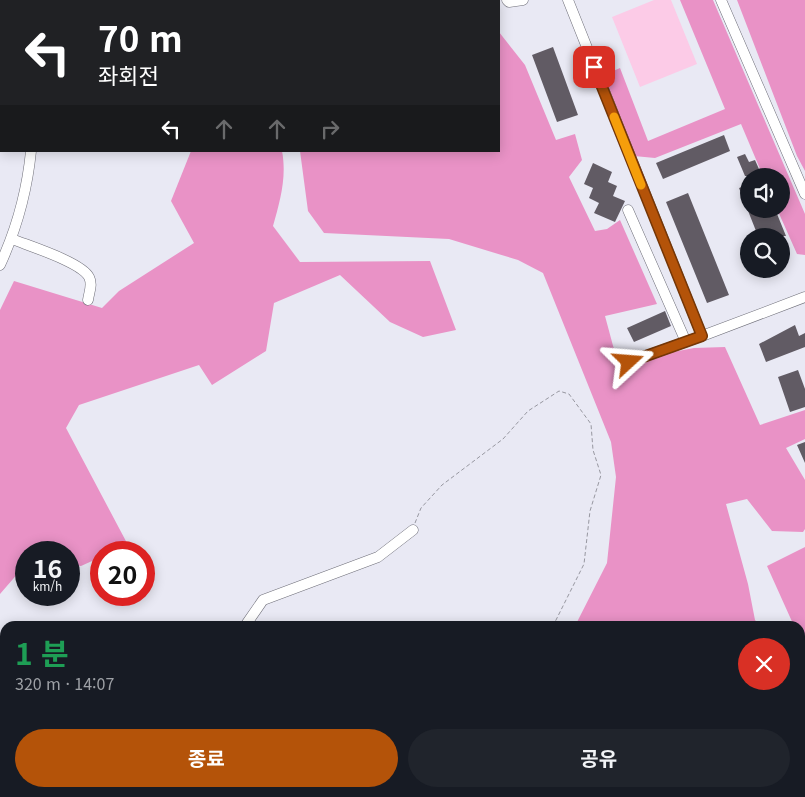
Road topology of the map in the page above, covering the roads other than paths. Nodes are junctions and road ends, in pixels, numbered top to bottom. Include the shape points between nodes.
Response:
1 (507, 0) edge
2 (523, 0) edge
3 (568, 0) edge
4 (721, 0) edge
5 (31, 152) edge
6 (805, 194) edge
7 (628, 210) dead end
8 (12, 239) junction
9 (0, 265) edge
10 (805, 297) edge
11 (88, 300) dead end
12 (702, 336) junction
13 (686, 342) junction
14 (629, 362) dead end
15 (412, 530) road end
16 (248, 621) edge

1 - 2 street
3 - 12 street
4 - 6 street
5 - 8 street via 22,208
7 - 13 street
8 - 9 street
8 - 11 street via 80,267 92,284
10 - 12 street
12 - 13 street
13 - 14 street
15 - 16 street via 378,557 263,600

